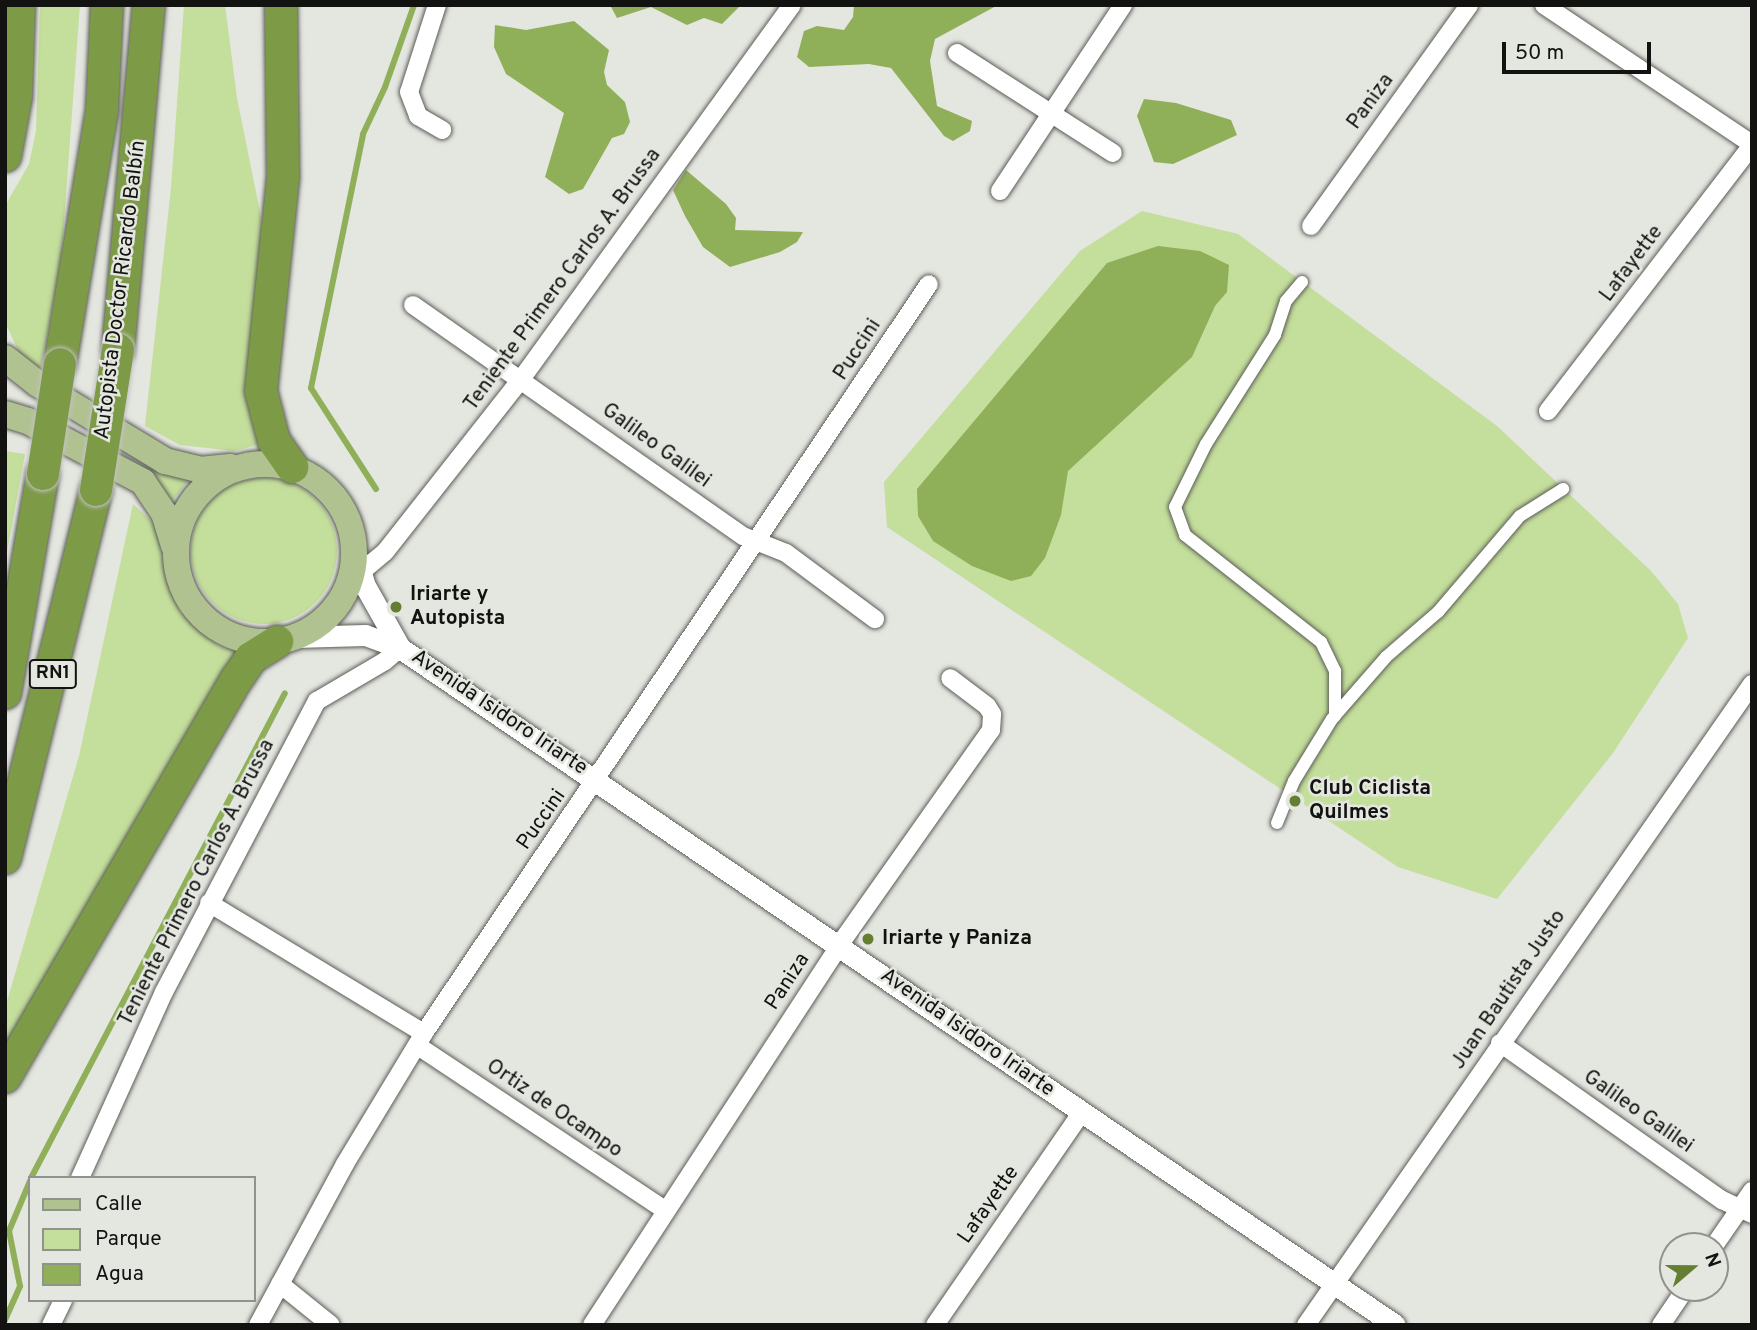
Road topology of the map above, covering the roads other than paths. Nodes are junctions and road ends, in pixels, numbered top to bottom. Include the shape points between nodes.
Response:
1 (19, 5) edge
2 (107, 5) edge
3 (149, 5) edge
4 (281, 5) edge
5 (437, 5) edge
6 (792, 5) edge
7 (1123, 5) edge
8 (1469, 5) edge
9 (1544, 5) edge
10 (957, 52) dead end
11 (1049, 115) junction
12 (442, 131) dead end
13 (1752, 144) edge
14 (1114, 153) dead end
15 (5, 156) edge
16 (1000, 191) dead end
17 (1311, 226) dead end
18 (1303, 282) dead end
19 (929, 284) dead end
20 (413, 305) dead end
21 (5, 358) edge
22 (522, 378) junction
23 (1548, 411) dead end
24 (13, 420) edge
25 (242, 466) junction
26 (292, 467) junction
27 (1563, 489) dead end
28 (760, 542) junction
29 (175, 550) junction
30 (357, 560) junction
31 (875, 619) dead end
32 (285, 640) junction
33 (400, 648) junction
34 (950, 678) dead end
35 (1752, 684) edge
36 (5, 693) edge
37 (1335, 716) junction
38 (598, 780) junction
39 (1277, 823) dead end
40 (5, 858) edge
41 (209, 902) junction
42 (840, 944) junction
43 (421, 1039) junction
44 (1500, 1043) junction
45 (5, 1077) edge
46 (1082, 1112) junction
47 (81, 1176) edge
48 (1748, 1204) edge
49 (665, 1210) junction
50 (1725, 1232) edge
51 (280, 1284) junction
52 (1334, 1284) junction
53 (62, 1302) edge
54 (1677, 1302) edge
55 (51, 1325) edge
56 (257, 1325) edge
57 (331, 1325) edge
58 (592, 1325) edge
59 (935, 1325) edge
60 (1306, 1325) edge
61 (1395, 1325) edge
62 (1661, 1325) edge

1 - 15 highway via 16,96
2 - 36 highway, Autopista Doctor Ricardo Balbín / RN1, bridge via 102,110
3 - 40 highway, Autopista Doctor Ricardo Balbín / RN1, bridge via 118,349 96,489
4 - 26 highway via 283,178 261,391 274,441
5 - 12 street via 409,92 418,116
6 - 22 street, Teniente Primero Carlos A. Brussa
7 - 11 street
8 - 17 street, Paniza
9 - 13 street
10 - 11 street
11 - 14 street
11 - 16 street
13 - 23 street, Lafayette
18 - 37 street via 1286,301 1275,335 1206,444 1175,507 1185,535 1321,642 1335,671
19 - 28 street, Puccini
20 - 22 street, Galileo Galilei
21 - 25 main road via 38,384 166,461 201,470
22 - 28 street, Galileo Galilei via 743,536
22 - 30 street, Teniente Primero Carlos A. Brussa via 385,552
24 - 29 main road via 143,482 164,513
25 - 26 main road
25 - 29 main road via 216,477 194,497 180,522
26 - 30 main road via 317,480 336,498 348,522
27 - 37 street via 1520,516 1438,612 1386,657
28 - 31 street, Galileo Galilei via 786,553
28 - 38 street, Puccini
29 - 32 main road via 178,576 188,600 205,619 226,634 251,641
30 - 32 main road via 332,612
30 - 33 street, Avenida Isidoro Iriarte
32 - 33 street, Avenida Isidoro Iriarte via 365,635
32 - 45 highway via 251,658 237,679
33 - 38 street, Avenida Isidoro Iriarte
33 - 41 street, Teniente Primero Carlos A. Brussa via 385,662 317,701
34 - 42 street, Paniza via 987,706 994,723
35 - 44 street, Juan Bautista Justo
37 - 39 street via 1294,780
38 - 42 street, Avenida Isidoro Iriarte
38 - 43 street, Puccini
41 - 43 street, Ortiz de Ocampo
41 - 47 street, Teniente Primero Carlos A. Brussa
42 - 46 street, Avenida Isidoro Iriarte
42 - 49 street, Paniza
43 - 49 street, Ortiz de Ocampo
43 - 51 street, Puccini via 345,1164
44 - 48 street, Galileo Galilei via 1722,1200
44 - 52 street, Juan Bautista Justo
46 - 52 street, Avenida Isidoro Iriarte
46 - 59 street, Lafayette
48 - 50 street
49 - 58 street, Paniza
51 - 56 street, Puccini
51 - 57 street
52 - 60 street, Juan Bautista Justo
52 - 61 street, Avenida Isidoro Iriarte
53 - 55 street
54 - 62 street

